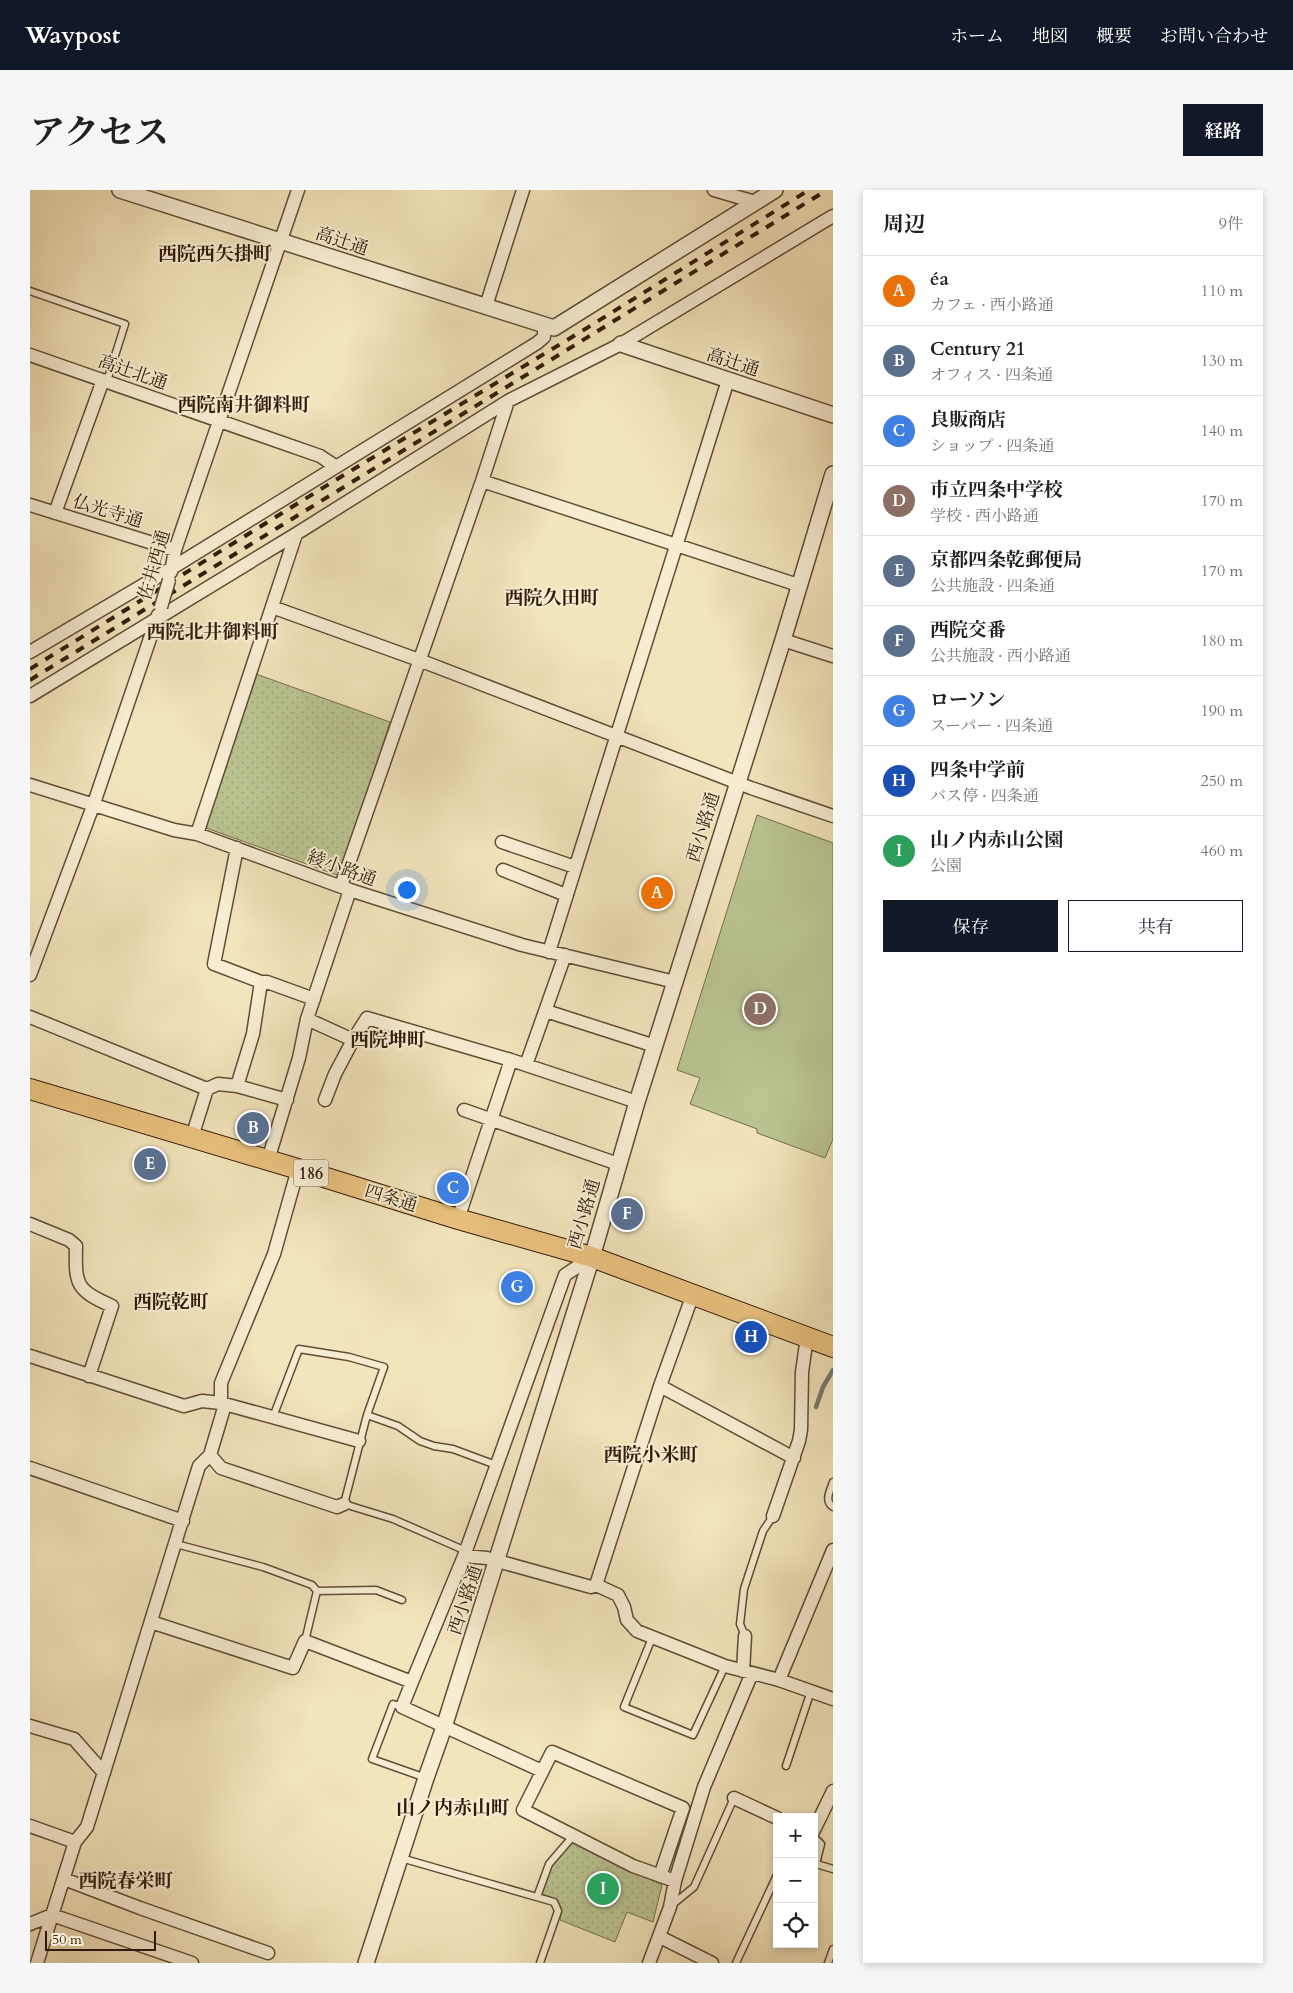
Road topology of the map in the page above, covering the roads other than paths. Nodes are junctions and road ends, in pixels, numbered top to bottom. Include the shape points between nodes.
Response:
1 (120, 190) edge
2 (298, 190) edge
3 (523, 190) edge
4 (714, 190) edge
5 (775, 190) edge
6 (756, 202) junction
7 (833, 216) edge
8 (281, 241) junction
9 (30, 291) edge
10 (486, 306) junction
11 (548, 326) junction
12 (622, 344) junction
13 (30, 354) edge
14 (105, 380) junction
15 (728, 380) junction
16 (508, 401) junction
17 (833, 415) edge
18 (220, 420) junction
19 (335, 466) junction
20 (833, 474) edge
21 (482, 481) junction
22 (30, 505) edge
23 (55, 513) junction
24 (296, 534) junction
25 (676, 544) junction
26 (176, 550) junction
27 (171, 574) junction
28 (798, 585) junction
29 (272, 607) junction
30 (159, 612) junction
31 (783, 640) junction
32 (31, 650) edge
33 (833, 656) edge
34 (419, 660) junction
35 (30, 696) edge
36 (616, 735) junction
37 (737, 782) junction
38 (30, 785) edge
39 (93, 806) junction
40 (833, 816) edge
41 (196, 834) junction
42 (502, 842) dead end
43 (237, 848) junction
44 (575, 867) junction
45 (503, 870) dead end
46 (346, 888) junction
47 (566, 895) junction
48 (30, 938) edge
49 (43, 943) junction
50 (549, 952) junction
51 (565, 955) junction
52 (30, 976) edge
53 (261, 982) junction
54 (675, 982) junction
55 (314, 999) junction
56 (546, 1011) junction
57 (30, 1017) edge
58 (307, 1019) junction
59 (354, 1040) junction
60 (655, 1046) junction
61 (511, 1060) junction
62 (526, 1065) junction
63 (237, 1086) junction
64 (30, 1089) edge
65 (207, 1089) junction
66 (286, 1100) junction
67 (325, 1100) dead end
68 (637, 1102) junction
69 (464, 1110) dead end
70 (492, 1120) junction
71 (192, 1137) junction
72 (268, 1160) junction
73 (618, 1164) junction
74 (298, 1169) junction
75 (458, 1219) junction
76 (30, 1224) edge
77 (592, 1257) junction
78 (692, 1294) junction
79 (807, 1337) junction
80 (833, 1347) edge
81 (30, 1356) edge
82 (89, 1376) junction
83 (660, 1386) junction
84 (221, 1403) junction
85 (366, 1415) junction
86 (273, 1418) junction
87 (359, 1441) junction
88 (210, 1455) junction
89 (794, 1458) junction
90 (496, 1464) junction
91 (30, 1468) edge
92 (833, 1482) edge
93 (344, 1504) junction
94 (833, 1507) edge
95 (773, 1516) joint
96 (183, 1521) junction
97 (176, 1544) junction
98 (833, 1550) edge
99 (465, 1554) junction
100 (497, 1560) junction
101 (596, 1585) junction
102 (318, 1591) junction
103 (402, 1600) dead end
104 (151, 1622) junction
105 (745, 1636) joint
106 (652, 1638) junction
107 (305, 1641) junction
108 (724, 1666) junction
109 (748, 1672) junction
110 (780, 1680) junction
111 (412, 1682) junction
112 (812, 1691) junction
113 (833, 1699) edge
114 (402, 1707) junction
115 (30, 1726) edge
116 (444, 1727) junction
117 (786, 1766) dead end
118 (542, 1771) junction
119 (104, 1773) junction
120 (426, 1778) junction
121 (833, 1791) edge
122 (734, 1798) joint
123 (773, 1816) edge
124 (818, 1822) edge
125 (30, 1826) edge
126 (574, 1835) junction
127 (75, 1842) junction
128 (818, 1842) edge
129 (818, 1854) edge
130 (400, 1858) junction
131 (817, 1858) edge
132 (833, 1870) edge
133 (64, 1878) junction
134 (666, 1878) junction
135 (773, 1883) edge
136 (537, 1897) junction
137 (670, 1907) junction
138 (52, 1915) junction
139 (30, 1924) edge
140 (660, 1937) junction
141 (833, 1948) edge
142 (268, 1953) dead end
143 (37, 1963) edge
144 (192, 1963) edge
145 (366, 1963) edge
146 (540, 1963) edge
147 (649, 1963) edge
148 (712, 1963) edge
149 (736, 1963) edge
150 (828, 1963) edge

1 - 8 street, 高辻通
2 - 8 street, 佐井西通
3 - 10 street
4 - 6 street
5 - 6 street
6 - 11 street
7 - 12 street
8 - 10 street, 高辻通
8 - 18 street, 佐井西通
9 - 14 lane via 126,324
10 - 11 street, 高辻通
11 - 19 street via 544,337 537,343
12 - 15 street, 高辻通
12 - 16 street
13 - 14 street, 高辻北通
14 - 18 street, 高辻北通
14 - 23 street
15 - 17 street, 高辻通
15 - 25 street
16 - 21 street
16 - 24 street
18 - 19 street, 高辻北通 via 320,456
18 - 26 street, 佐井西通
19 - 27 street
20 - 28 street, 西小路通
21 - 25 street
21 - 34 street
22 - 23 street, 仏光寺通
23 - 26 street, 仏光寺通
24 - 29 street
24 - 30 street
25 - 28 street
25 - 36 street
26 - 27 street, 佐井西通
27 - 30 street, 佐井西通, bridge
27 - 32 street
28 - 31 street, 西小路通
29 - 34 street
29 - 41 street
30 - 35 street
30 - 39 street, 佐井西通
31 - 33 street
31 - 37 street, 西小路通
34 - 36 street
34 - 46 street
36 - 37 street
36 - 44 street
37 - 40 street
37 - 54 street, 西小路通
38 - 39 street, 綾小路通
39 - 41 street, 綾小路通
39 - 49 street, 佐井西通
41 - 43 street, 綾小路通
42 - 44 street
43 - 46 street, 綾小路通
43 - 53 street via 214,964
44 - 47 street
45 - 47 street
46 - 50 street, 綾小路通
46 - 55 street
47 - 50 street
48 - 49 street
49 - 52 street, 佐井西通
50 - 51 street, 綾小路通
51 - 54 street, 綾小路通
51 - 56 street
53 - 55 street
53 - 63 street via 253,1034
54 - 60 street, 西小路通
55 - 58 street
56 - 60 street
56 - 62 street
57 - 65 street
58 - 59 street
58 - 66 street via 300,1058
59 - 61 street via 367,1018
59 - 67 street
60 - 68 street, 西小路通
61 - 62 street
61 - 70 street
62 - 68 street
63 - 65 street via 218,1084
63 - 66 street
64 - 71 main road, 四条通 / 186
65 - 71 street
66 - 72 street
68 - 73 street, 西小路通
69 - 70 street
70 - 73 street
70 - 75 street
71 - 72 main road, 四条通 / 186
72 - 74 main road, 四条通 / 186
73 - 77 street, 西小路通
74 - 75 main road, 四条通 / 186
74 - 84 street via 274,1254 221,1383
75 - 77 main road, 四条通 / 186
76 - 82 street via 70,1240 76,1246 77,1280 83,1291 112,1306
77 - 78 main road, 四条通 / 186
77 - 90 street via 565,1275
77 - 100 street, 西小路通
78 - 79 main road, 四条通 / 186
78 - 83 street
79 - 80 main road, 四条通 / 186
79 - 89 street via 802,1372 801,1430
81 - 82 street
82 - 84 street via 184,1406 202,1401
83 - 89 street
83 - 101 street
84 - 86 street
84 - 88 street via 224,1408
85 - 86 lane via 384,1367 299,1349
85 - 87 lane
85 - 90 lane via 398,1426 420,1441
86 - 87 street
87 - 93 lane
88 - 93 street via 221,1468 337,1507
88 - 96 street via 199,1466
89 - 95 street
90 - 99 street
91 - 96 street
92 - 94 lane via 828,1497
93 - 99 lane via 393,1518
95 - 105 lane via 763,1531 744,1589 740,1624
96 - 97 street
97 - 102 lane via 263,1568 312,1585
97 - 104 street
98 - 110 street
99 - 100 street
99 - 111 street
100 - 101 street via 591,1587
100 - 116 street, 西小路通
101 - 106 street via 618,1596 627,1620 637,1631
102 - 103 lane via 376,1590
102 - 107 lane
104 - 107 street via 293,1668
104 - 119 street
105 - 109 street
106 - 108 street
106 - 108 lane via 624,1707 694,1735
107 - 111 street
108 - 109 street
109 - 110 street
109 - 134 street
110 - 112 street
111 - 114 street
112 - 113 street
112 - 117 lane
114 - 116 street
114 - 120 lane via 393,1704 372,1759
115 - 119 street via 74,1739
116 - 118 street
116 - 120 street, 西小路通
118 - 126 street via 523,1810
118 - 134 street via 552,1752 683,1808
119 - 127 street via 87,1827
120 - 130 street, 西小路通
121 - 124 street
122 - 123 street
122 - 137 lane via 694,1887
125 - 127 street
126 - 134 street via 633,1866
126 - 136 lane via 549,1864
127 - 133 street
128 - 129 lane
130 - 136 lane
130 - 145 street, 西小路通
131 - 132 lane via 816,1864
133 - 138 street
133 - 142 street
134 - 137 street
135 - 149 lane
136 - 146 lane via 554,1902 558,1911
137 - 140 street
138 - 139 street
138 - 143 street
138 - 144 street
140 - 147 street
140 - 148 street
141 - 150 lane

